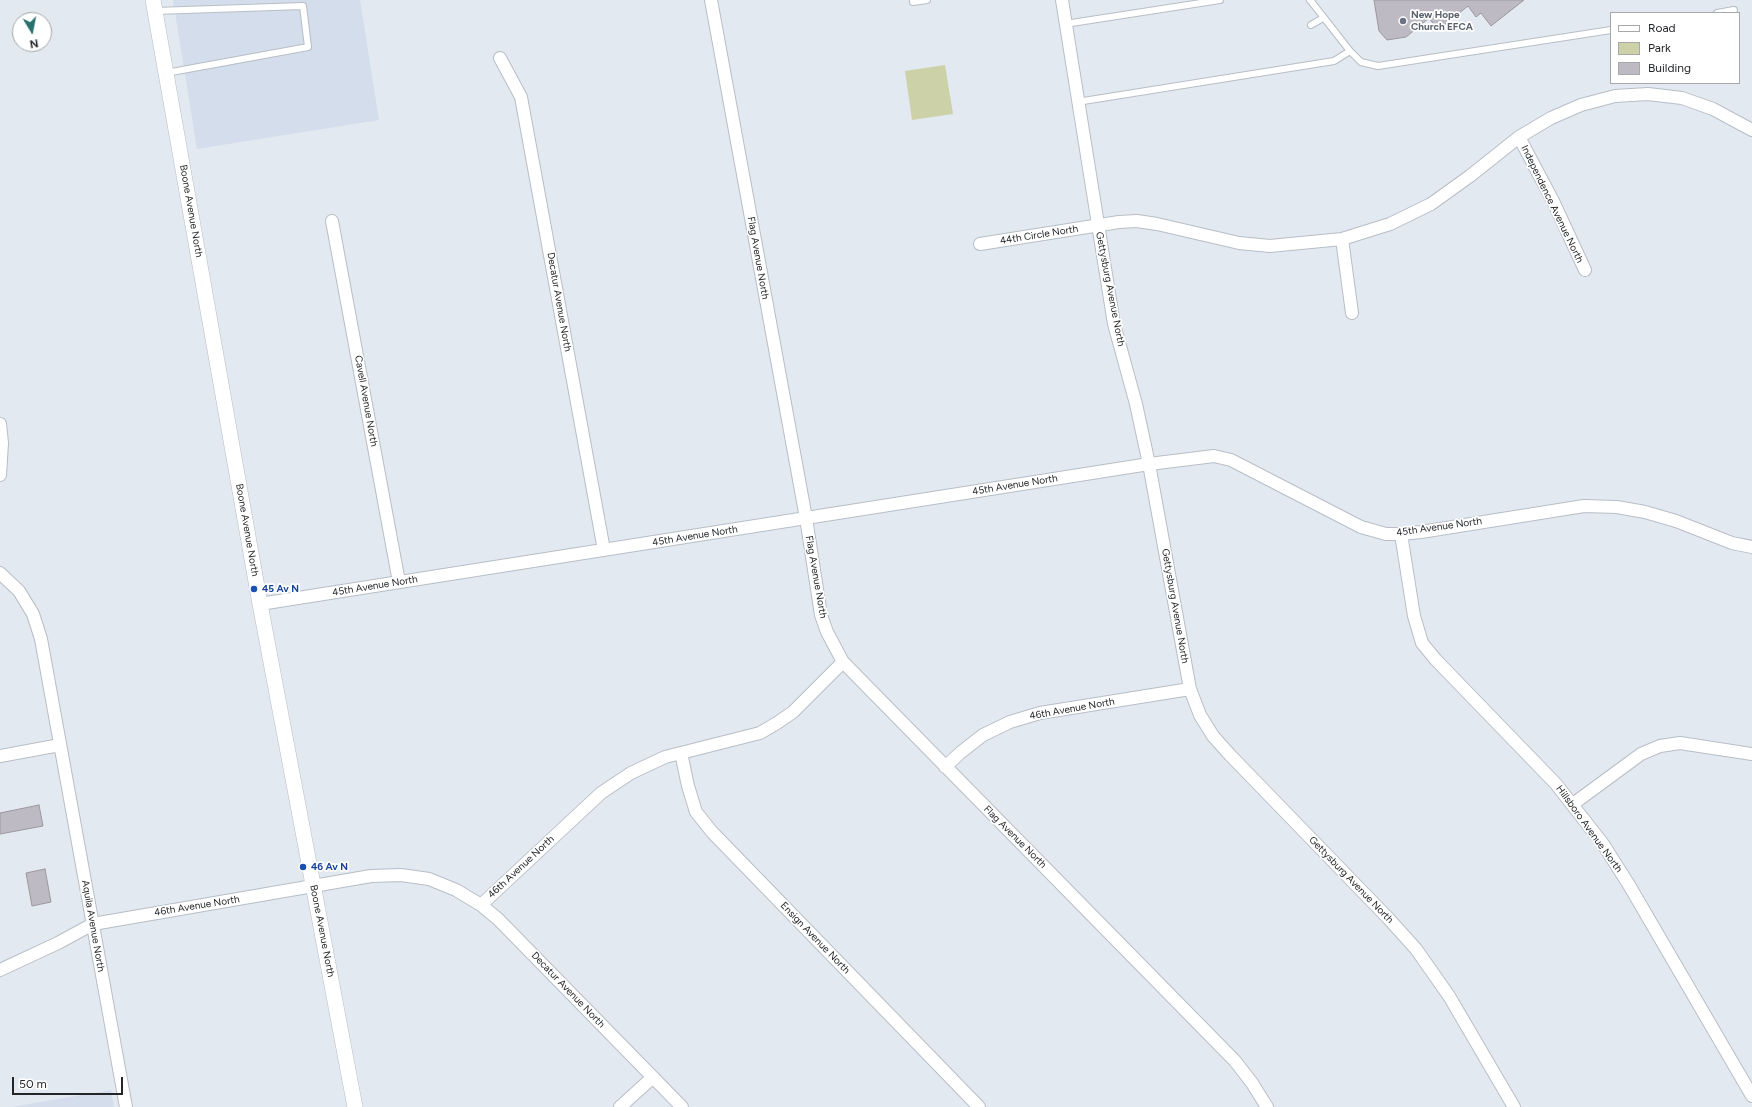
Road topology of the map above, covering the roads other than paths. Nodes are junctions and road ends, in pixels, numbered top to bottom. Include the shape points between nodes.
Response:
1 (711, 0) edge
2 (913, 0) edge
3 (926, 0) edge
4 (1062, 0) edge
5 (1220, 0) edge
6 (1310, 0) edge
7 (1202, 1) edge
8 (154, 6) edge
9 (1734, 10) dead end
10 (1723, 12) edge
11 (1323, 18) junction
12 (1066, 24) junction
13 (1311, 25) dead end
14 (1610, 30) edge
15 (1350, 51) junction
16 (500, 58) dead end
17 (166, 73) junction
18 (1077, 102) junction
19 (1752, 130) edge
20 (1519, 137) junction
21 (332, 221) dead end
22 (1098, 225) junction
23 (1342, 239) junction
24 (980, 244) dead end
25 (1585, 270) dead end
26 (1352, 313) dead end
27 (0, 424) edge
28 (1149, 464) junction
29 (0, 475) edge
30 (806, 518) junction
31 (1401, 534) junction
32 (1752, 547) edge
33 (604, 550) junction
34 (0, 572) edge
35 (399, 582) junction
36 (260, 604) junction
37 (843, 662) junction
38 (1190, 689) junction
39 (60, 745) junction
40 (681, 753) junction
41 (1752, 754) edge
42 (0, 756) edge
43 (945, 767) junction
44 (1573, 804) junction
45 (313, 887) junction
46 (481, 905) junction
47 (93, 924) junction
48 (0, 970) edge
49 (653, 1077) junction
50 (1752, 1096) edge
51 (126, 1107) edge
52 (354, 1107) edge
53 (620, 1107) edge
54 (682, 1107) edge
55 (979, 1107) edge
56 (1267, 1107) edge
57 (1514, 1107) edge

1 - 30 street, Flag Avenue North
2 - 3 lane
4 - 12 street, Gettysburg Avenue North
5 - 7 lane
6 - 11 lane
7 - 12 lane
8 - 17 street, Boone Avenue North
8 - 17 lane via 303,6 308,47
9 - 10 lane
11 - 13 lane
11 - 15 lane
12 - 18 street, Gettysburg Avenue North
14 - 15 lane via 1378,66 1361,62
15 - 18 lane via 1334,61
16 - 33 street, Decatur Avenue North via 521,97
17 - 36 street, Boone Avenue North
18 - 22 street, Gettysburg Avenue North
19 - 20 street, Independence Avenue North via 1712,109 1682,98 1648,94 1615,96 1581,105 1551,118
20 - 23 street, Independence Avenue North via 1431,204 1390,224
20 - 25 street, Independence Avenue North via 1553,201
21 - 35 street, Cavell Avenue North
22 - 23 street, Independence Avenue North via 1138,221 1239,243 1270,246
22 - 24 street, 44th Circle North
22 - 28 street, Gettysburg Avenue North via 1114,324
23 - 26 street
27 - 29 street
28 - 30 street, 45th Avenue North
28 - 31 street, 45th Avenue North via 1208,457 1231,460 1361,528 1386,534
28 - 38 street, Gettysburg Avenue North
30 - 33 street, 45th Avenue North
30 - 37 street, Flag Avenue North via 821,615
31 - 32 street, 45th Avenue North via 1584,506 1645,512 1732,543
31 - 44 street, Hillsboro Avenue North via 1414,616 1422,643
33 - 35 street, 45th Avenue North
34 - 39 street, Aquila Avenue North via 20,591 33,614 41,639
35 - 36 street, 45th Avenue North
36 - 45 street, Boone Avenue North
37 - 40 street, 46th Avenue North via 793,712 760,733
37 - 43 street, Flag Avenue North
38 - 43 street, 46th Avenue North via 1040,713 1010,722 983,735
38 - 57 street, Gettysburg Avenue North via 1200,715 1213,736 1416,948 1448,996
39 - 42 street
39 - 47 street, Aquila Avenue North
40 - 46 street, 46th Avenue North via 665,757 631,773 601,794
40 - 55 street, Ensign Avenue North via 696,812 712,832
41 - 44 street via 1680,743 1660,746 1641,754
43 - 56 street, Flag Avenue North via 1235,1061
44 - 50 street, Hillsboro Avenue North via 1629,885
45 - 46 street, 46th Avenue North via 371,876 401,875 429,879 456,890
45 - 47 street, 46th Avenue North
45 - 52 street, Boone Avenue North
46 - 49 street, Decatur Avenue North via 498,919
47 - 48 street, 46th Avenue North
47 - 51 street, Aquila Avenue North
49 - 53 street
49 - 54 street, Decatur Avenue North

